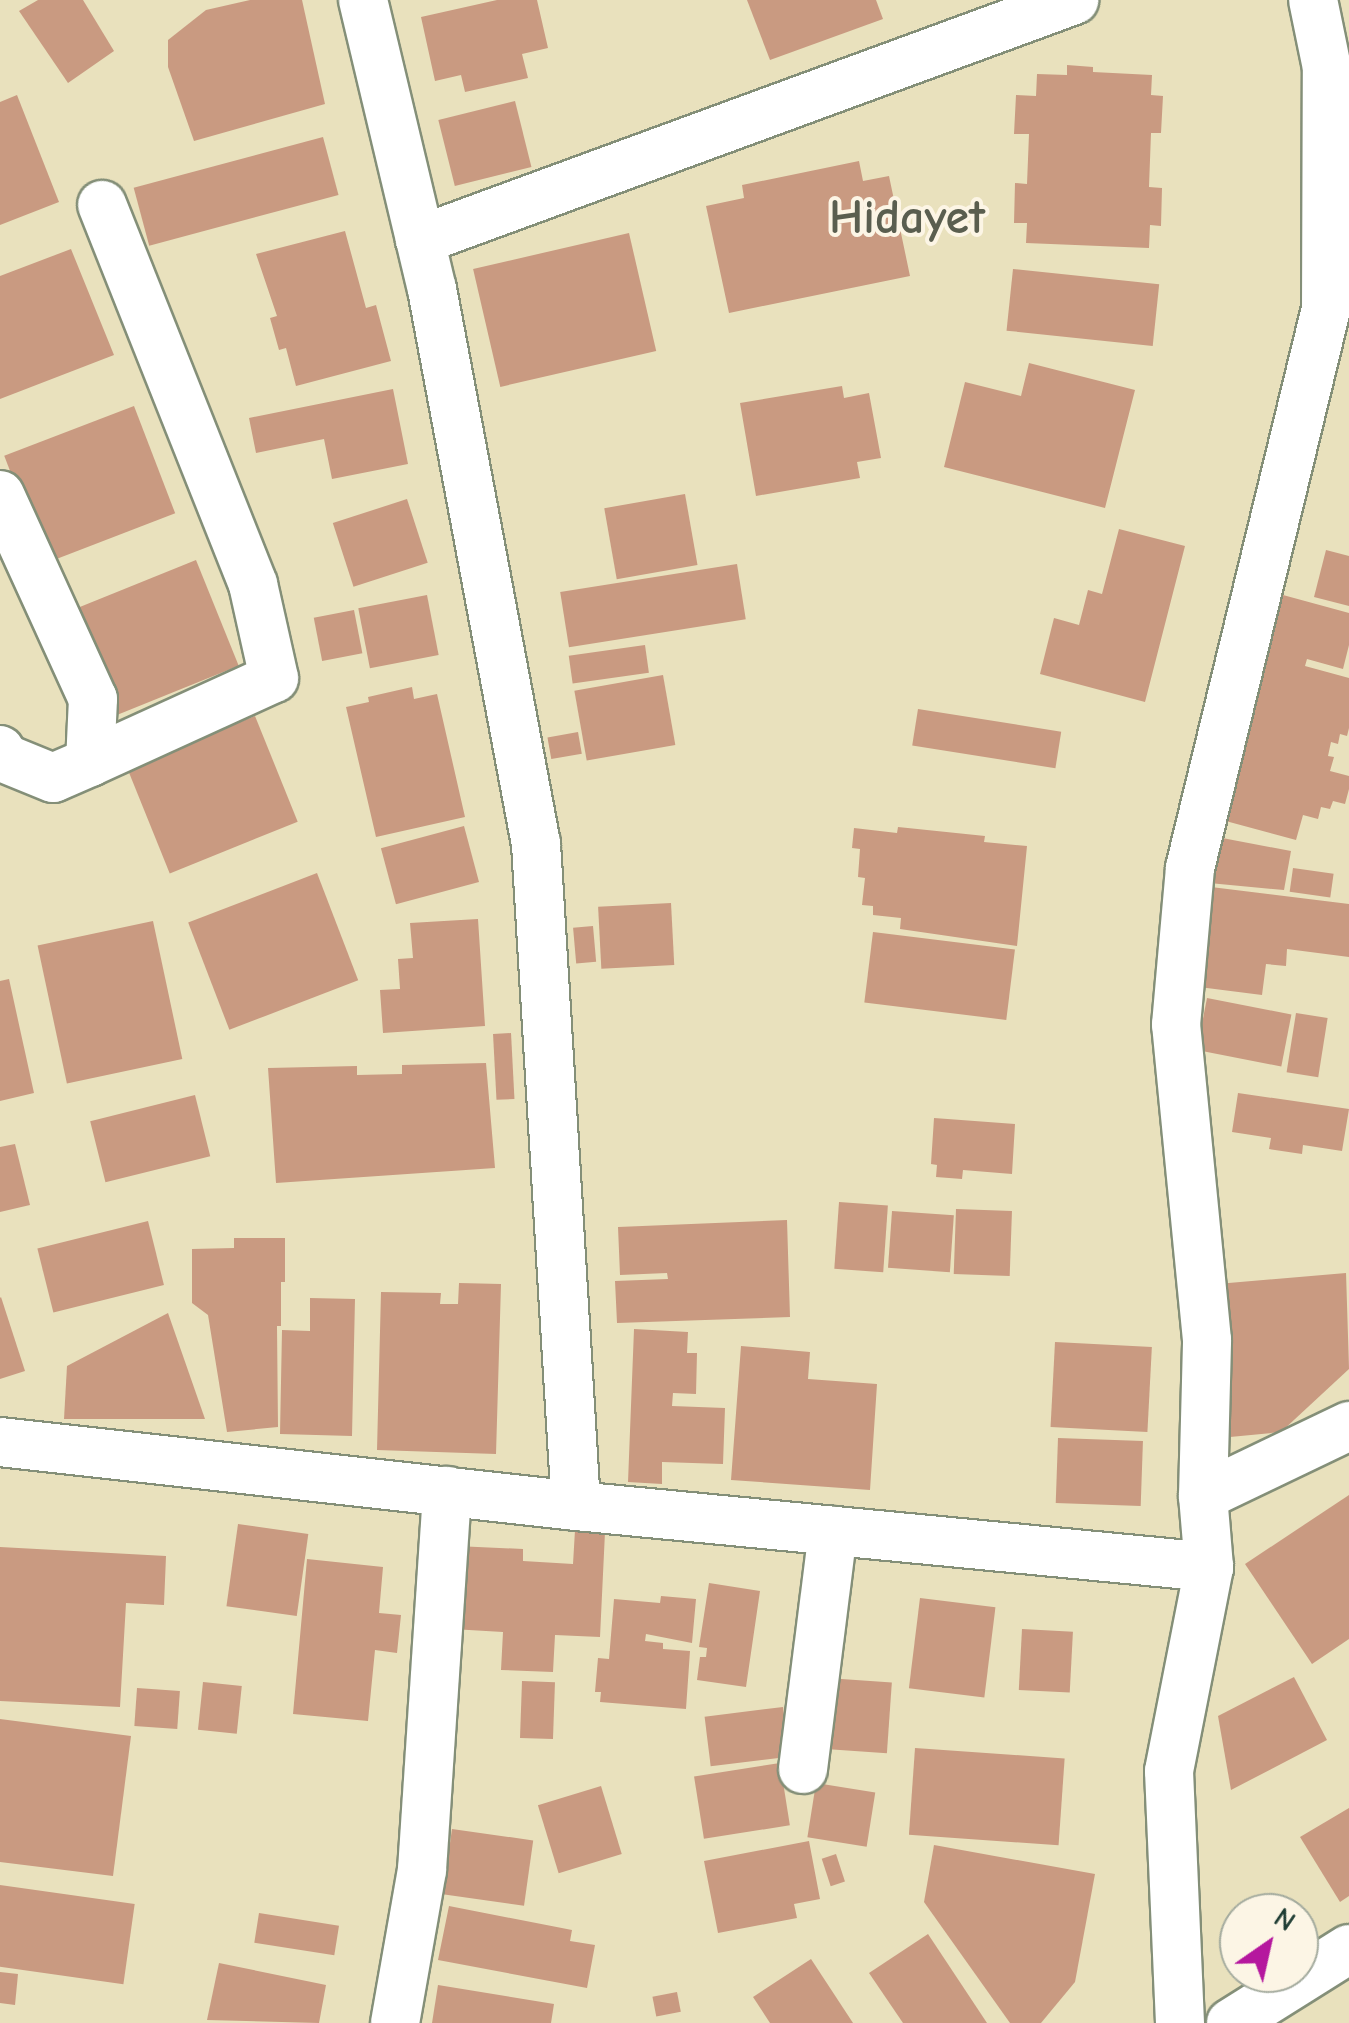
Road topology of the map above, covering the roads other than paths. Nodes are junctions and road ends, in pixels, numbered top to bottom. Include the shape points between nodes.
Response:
1 (362, 0) edge
2 (1074, 0) edge
3 (1313, 0) edge
4 (102, 205) dead end
5 (420, 240) junction
6 (1337, 319) edge
7 (0, 494) edge
8 (0, 750) edge
9 (71, 770) junction
10 (0, 794) edge
11 (1349, 1426) edge
12 (0, 1442) edge
13 (447, 1491) junction
14 (1204, 1496) junction
15 (576, 1506) junction
16 (832, 1530) junction
17 (1208, 1566) junction
18 (803, 1769) dead end
19 (1349, 1949) edge
20 (395, 2023) edge
21 (1180, 2023) edge
22 (1231, 2023) edge

1 - 5 street
2 - 5 street
3 - 6 street via 1327,68
4 - 9 street via 253,584 274,678
5 - 15 street via 536,844
6 - 14 street via 1190,868 1176,1025 1207,1340
7 - 9 street via 93,699
8 - 9 street via 4,758
9 - 10 street
11 - 14 street
12 - 13 street
13 - 15 street
13 - 20 street via 422,1870
14 - 17 street
15 - 16 street
16 - 17 street
16 - 18 street
17 - 21 street via 1169,1771
19 - 22 street

